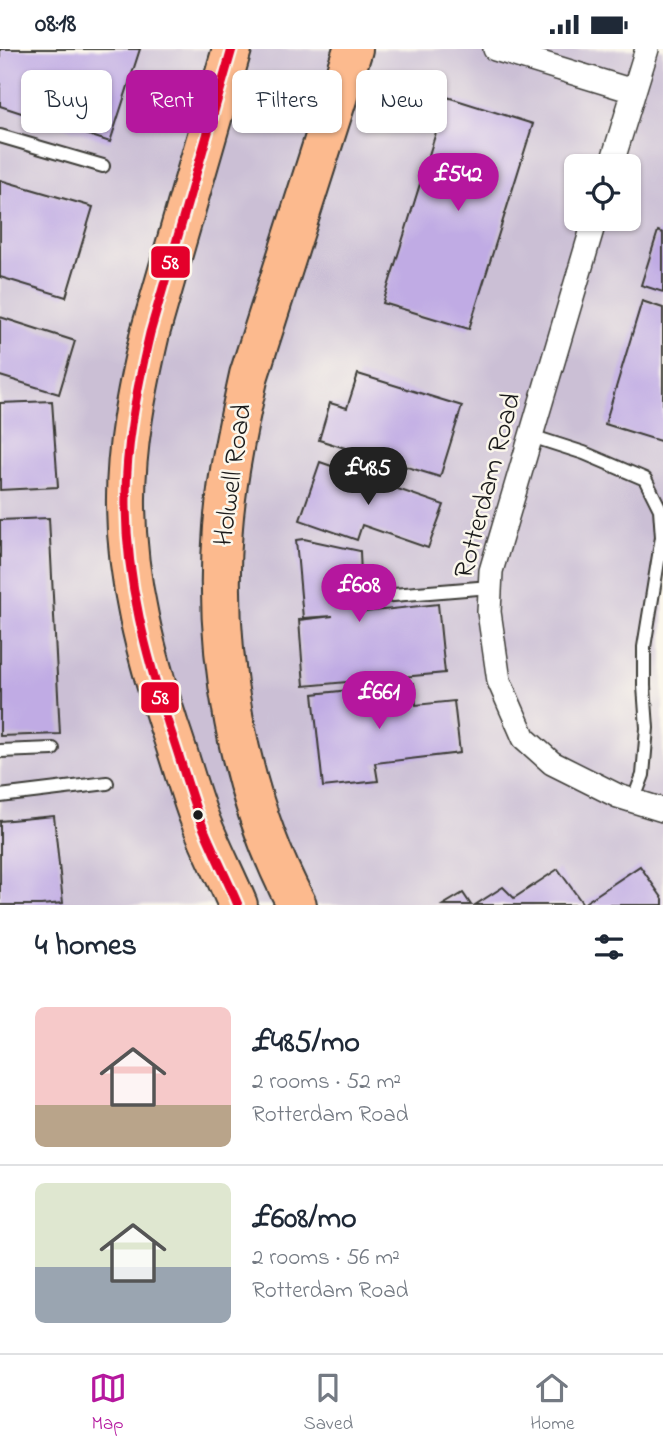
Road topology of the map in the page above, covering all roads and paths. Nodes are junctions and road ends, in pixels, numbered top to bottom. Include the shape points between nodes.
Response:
1 (232, 49) edge
2 (354, 49) edge
3 (495, 49) edge
4 (647, 49) edge
5 (633, 91) junction
6 (0, 136) edge
7 (615, 154) edge
8 (103, 166) dead end
9 (591, 231) edge
10 (531, 436) junction
11 (490, 587) junction
12 (381, 596) dead end
13 (53, 749) dead end
14 (0, 751) edge
15 (107, 783) dead end
16 (0, 796) edge
17 (633, 801) junction
18 (663, 810) edge
19 (238, 905) edge
20 (297, 905) edge

1 - 19 highway via 141,372 127,464 126,505 134,595 152,675 198,814
2 - 20 highway, Holwell Road via 250,375 236,430 222,528 222,628 233,712 264,831
3 - 5 street
4 - 5 street
5 - 7 street
6 - 8 lane
9 - 10 street, Rotterdam Road
10 - 11 street, Rotterdam Road
10 - 17 lane via 645,479 660,509 662,537 644,647 648,728 643,775
11 - 12 lane
11 - 17 street, Rotterdam Road via 499,681 524,738 552,763
13 - 14 lane
15 - 16 lane
17 - 18 street, Rotterdam Road

